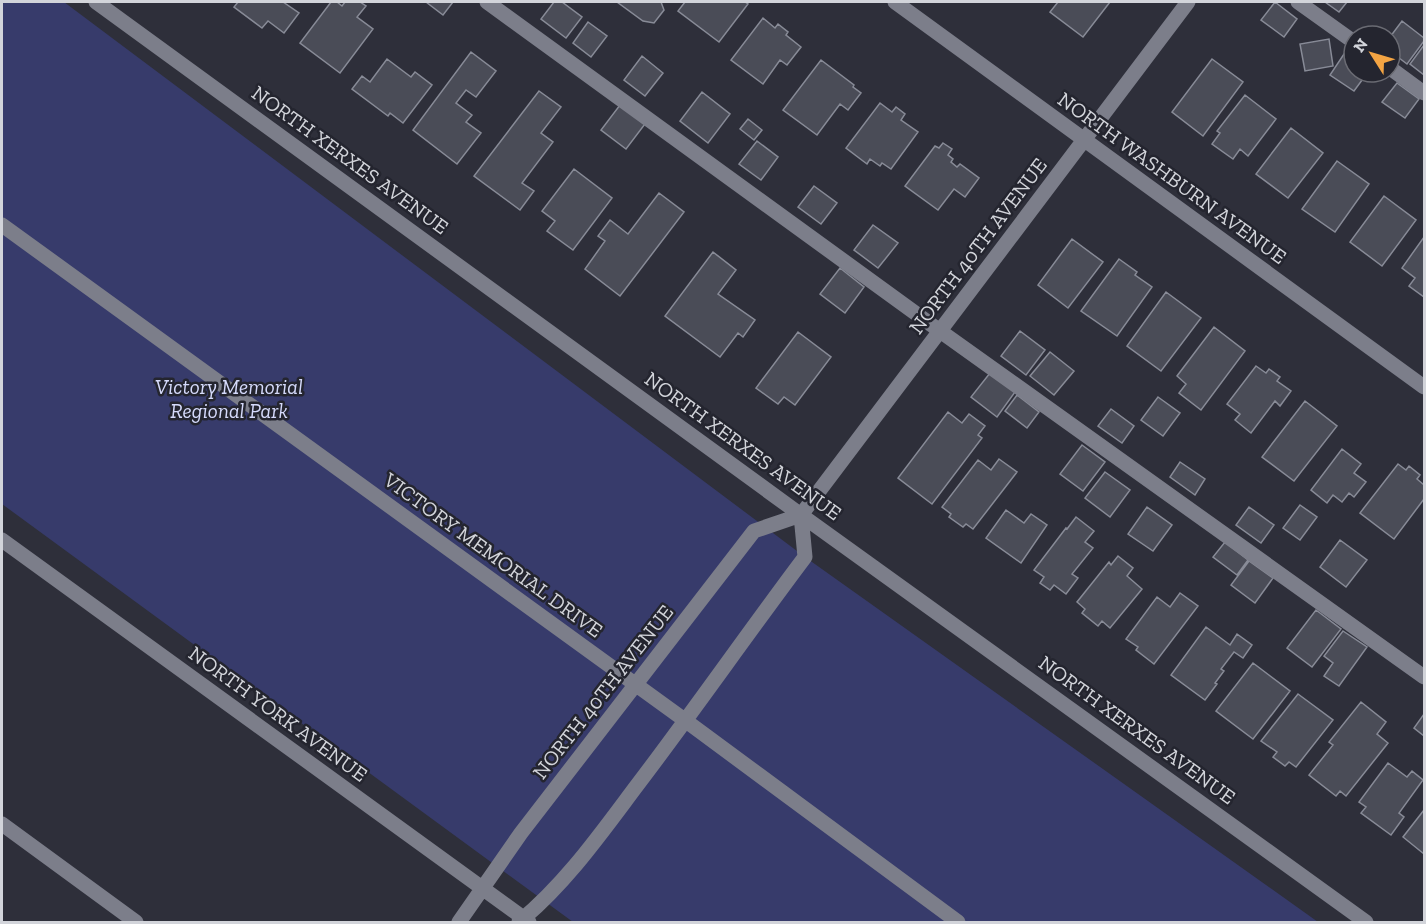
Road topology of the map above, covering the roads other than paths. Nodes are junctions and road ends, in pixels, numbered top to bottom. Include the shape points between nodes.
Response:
1 (96, 2) edge
2 (487, 2) edge
3 (895, 2) edge
4 (1188, 2) edge
5 (1298, 2) edge
6 (1342, 33) edge
7 (1402, 77) edge
8 (1425, 93) edge
9 (1084, 140) junction
10 (2, 225) edge
11 (940, 331) junction
12 (1425, 387) edge
13 (801, 515) junction
14 (2, 540) edge
15 (1425, 677) edge
16 (635, 684) junction
17 (686, 721) junction
18 (2, 824) edge
19 (483, 888) junction
20 (524, 921) edge
21 (136, 922) edge
22 (459, 922) edge
23 (958, 922) edge
24 (1366, 922) edge

1 - 13 street, NORTH XERXES AVENUE
2 - 11 street
3 - 9 street, NORTH WASHBURN AVENUE
4 - 9 street, NORTH 40TH AVENUE
5 - 6 street
7 - 8 street
9 - 11 street, NORTH 40TH AVENUE
9 - 12 street, NORTH WASHBURN AVENUE
10 - 16 street, VICTORY MEMORIAL DRIVE
11 - 13 street, NORTH 40TH AVENUE
11 - 15 street
13 - 16 street, NORTH 40TH AVENUE via 754,531
13 - 17 street via 805,557
13 - 24 street, NORTH XERXES AVENUE
14 - 19 street, NORTH YORK AVENUE
16 - 17 street, VICTORY MEMORIAL DRIVE
16 - 19 street, NORTH 40TH AVENUE
17 - 20 street via 573,871
17 - 23 street, VICTORY MEMORIAL DRIVE
18 - 21 street
19 - 20 street, NORTH YORK AVENUE
19 - 22 street, NORTH 40TH AVENUE

